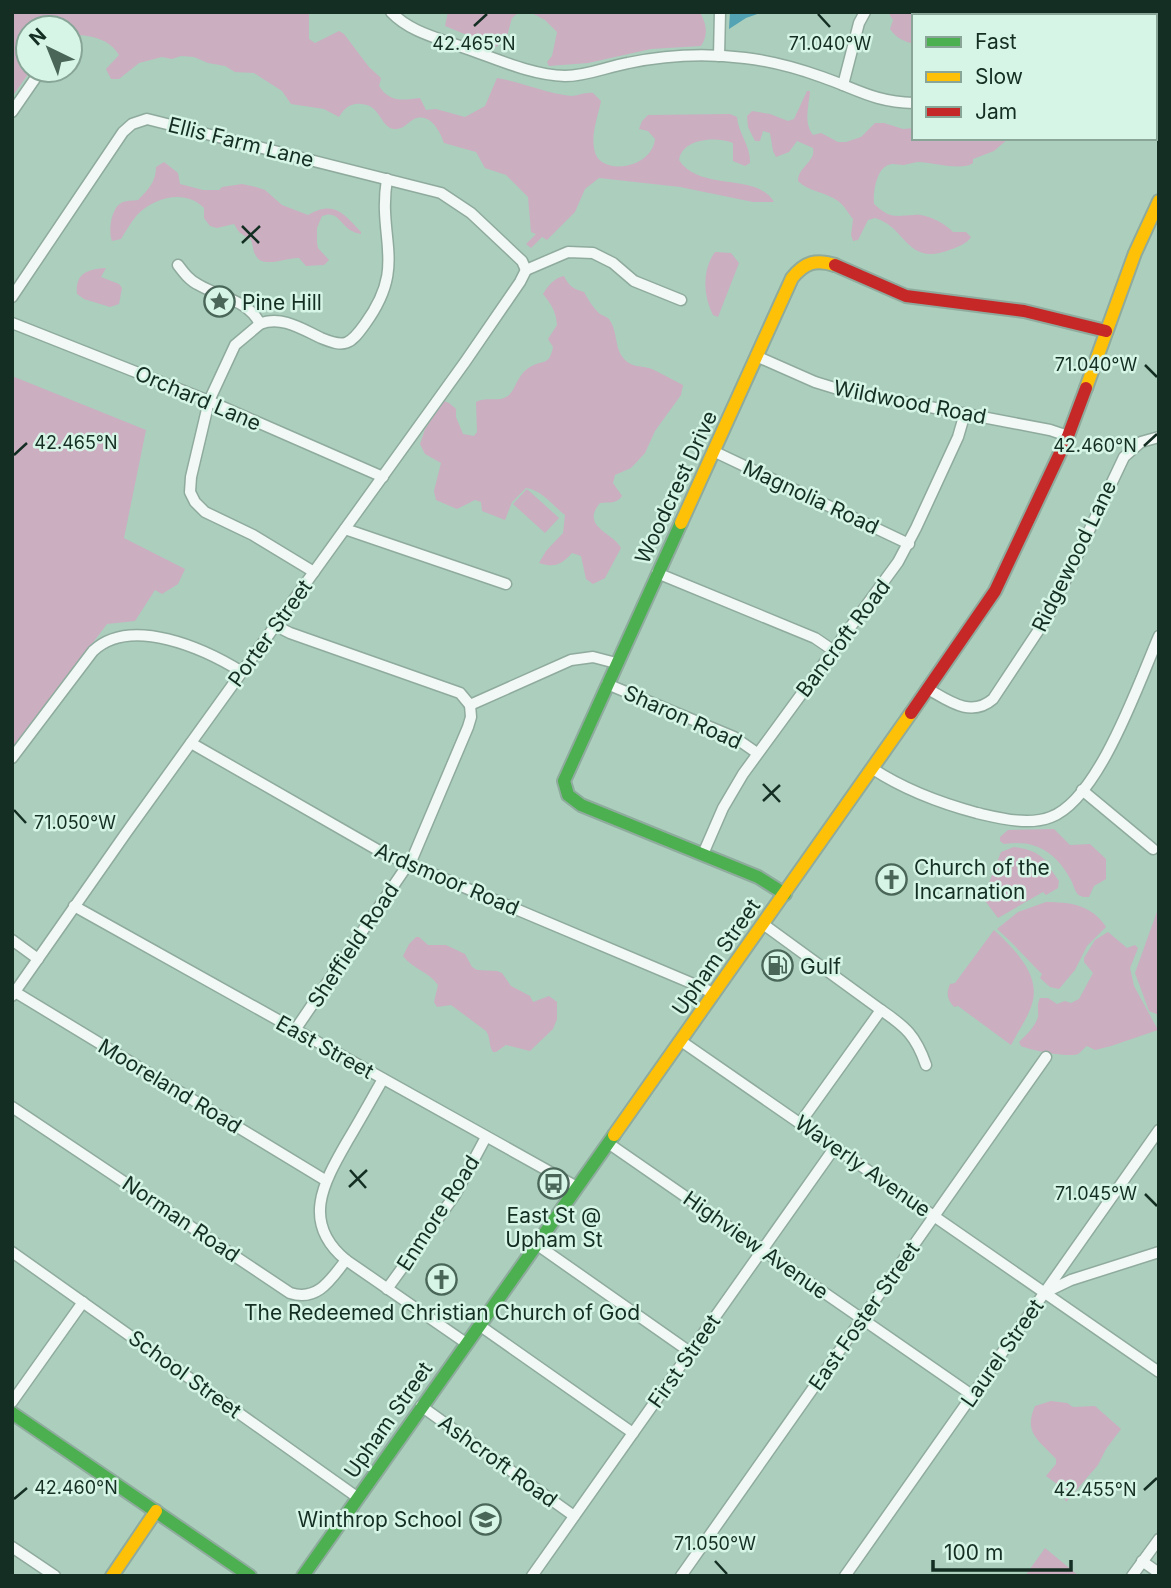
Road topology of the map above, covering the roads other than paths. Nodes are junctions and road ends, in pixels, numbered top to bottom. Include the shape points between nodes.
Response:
1 (391, 12) edge
2 (720, 12) edge
3 (864, 12) edge
4 (719, 56) junction
5 (31, 84) edge
6 (843, 85) junction
7 (912, 103) edge
8 (12, 112) edge
9 (387, 179) junction
10 (1159, 201) edge
11 (178, 265) dead end
12 (526, 270) junction
13 (12, 297) edge
14 (681, 300) dead end
15 (12, 323) edge
16 (260, 324) junction
17 (1106, 331) junction
18 (757, 356) junction
19 (209, 401) junction
20 (965, 413) junction
21 (1068, 436) junction
22 (1159, 437) edge
23 (713, 451) junction
24 (383, 477) junction
25 (345, 529) junction
26 (909, 544) junction
27 (314, 572) junction
28 (657, 573) junction
29 (506, 584) dead end
30 (276, 625) junction
31 (1159, 636) edge
32 (834, 651) junction
33 (616, 663) junction
34 (242, 672) junction
35 (607, 684) junction
36 (928, 689) junction
37 (470, 705) junction
38 (191, 743) junction
39 (757, 753) junction
40 (12, 758) edge
41 (873, 769) junction
42 (1082, 790) junction
43 (1153, 849) dead end
44 (703, 854) junction
45 (409, 864) junction
46 (785, 894) junction
47 (74, 906) junction
48 (764, 924) junction
49 (12, 940) edge
50 (38, 959) junction
51 (14, 994) edge
52 (714, 994) junction
53 (881, 1010) junction
54 (295, 1030) junction
55 (681, 1041) junction
56 (1046, 1057) dead end
57 (926, 1065) dead end
58 (383, 1079) junction
59 (12, 1107) edge
60 (800, 1123) junction
61 (1159, 1129) edge
62 (486, 1137) junction
63 (608, 1143) junction
64 (835, 1147) junction
65 (325, 1180) junction
66 (577, 1187) junction
67 (935, 1216) junction
68 (537, 1244) junction
69 (763, 1249) junction
70 (12, 1252) edge
71 (1159, 1252) edge
72 (346, 1260) junction
73 (387, 1289) junction
74 (1044, 1293) junction
75 (83, 1302) junction
76 (862, 1318) junction
77 (479, 1325) junction
78 (466, 1343) junction
79 (690, 1352) junction
80 (1159, 1372) edge
81 (972, 1395) junction
82 (12, 1402) edge
83 (421, 1406) junction
84 (12, 1413) edge
85 (633, 1433) junction
86 (357, 1497) junction
87 (156, 1511) junction
88 (574, 1516) junction
89 (1159, 1539) edge
90 (12, 1547) edge
91 (1142, 1561) junction
92 (1159, 1573) edge
93 (55, 1576) edge
94 (112, 1576) edge
95 (250, 1576) edge
96 (303, 1576) edge
97 (532, 1576) edge
98 (681, 1576) edge
99 (845, 1576) edge
100 (1132, 1576) edge

1 - 4 street via 419,32 558,75 589,74 665,56
2 - 4 street
3 - 6 street
4 - 6 street via 772,62
5 - 8 street
6 - 7 street via 880,100
9 - 12 street, Ellis Farm Lane via 454,200 522,261
9 - 13 street, Ellis Farm Lane via 155,120 139,121 123,132
9 - 16 street via 388,279 380,302 357,336 341,345 283,322
10 - 17 main road, Upham Street
11 - 16 street via 197,285 250,310
12 - 14 street via 568,252 593,253 634,281
12 - 24 street, Porter Street
15 - 19 street, Orchard Lane
16 - 19 street via 235,345
17 - 18 main road, Woodcrest Drive via 1010,309 918,299 818,261 803,266 792,278
17 - 21 main road, Upham Street
18 - 20 street, Wildwood Road via 841,390
18 - 23 main road, Woodcrest Drive
19 - 24 street, Orchard Lane
19 - 27 street via 190,480 195,502 205,512
20 - 21 street, Wildwood Road
20 - 26 street, Bancroft Road
21 - 36 main road, Upham Street via 1000,581
22 - 36 street, Ridgewood Lane via 1141,442 1124,457 1055,603 993,699 966,708
23 - 26 street, Magnolia Road
23 - 28 main road, Woodcrest Drive
24 - 25 street, Porter Street
25 - 27 street, Porter Street
25 - 29 street
26 - 32 street, Bancroft Road
27 - 30 street, Porter Street
28 - 32 street via 815,638
28 - 33 main road, Woodcrest Drive
30 - 34 street, Porter Street
30 - 37 street via 441,685 460,693
31 - 42 street via 1114,738
32 - 39 street, Bancroft Road
33 - 35 main road, Woodcrest Drive
33 - 37 street via 593,657 571,660
34 - 38 street, Porter Street
34 - 40 street via 175,641 129,636 110,639 93,651
35 - 39 street, Sharon Road via 734,737
35 - 44 main road, Woodcrest Drive via 566,772 565,790 588,808
36 - 41 main road, Upham Street
37 - 45 street, Sheffield Road via 468,727
38 - 45 street, Ardsmoor Road via 356,839
38 - 47 street, Porter Street
39 - 44 street, Bancroft Road via 727,800
41 - 42 street via 929,798 1013,820 1051,817
41 - 46 main road, Upham Street
42 - 43 street
44 - 46 main road, Woodcrest Drive
45 - 52 street, Ardsmoor Road
45 - 54 street, Sheffield Road
46 - 48 main road, Upham Street
47 - 50 street, Porter Street
47 - 54 street, East Street
48 - 52 main road, Upham Street
48 - 53 street
49 - 50 street
50 - 51 street, Porter Street
51 - 65 street, Mooreland Road
52 - 55 main road, Upham Street
53 - 57 street via 910,1032
53 - 60 street
54 - 58 street, East Street
55 - 60 street, Waverly Avenue
55 - 63 main road, Upham Street
56 - 67 street, East Foster Street
58 - 62 street, East Street
58 - 65 street
59 - 72 street, Norman Road via 290,1293 317,1292
60 - 64 street, Waverly Avenue
61 - 74 street, Laurel Street
62 - 66 street, East Street
62 - 73 street, Enmore Road via 455,1195
63 - 66 main road, Upham Street
63 - 69 street, Highview Avenue
64 - 67 street, Waverly Avenue
64 - 69 street, First Street
65 - 72 street via 321,1220 331,1245
66 - 68 main road, Upham Street
67 - 74 street, Waverly Avenue
67 - 76 street, East Foster Street
68 - 77 main road, Upham Street
68 - 79 street
69 - 76 street, Highview Avenue
69 - 79 street, First Street
70 - 75 street, School Street
71 - 74 street
72 - 73 street
73 - 78 street
74 - 80 street, Waverly Avenue
74 - 81 street, Laurel Street
75 - 82 street
75 - 86 street, School Street
76 - 81 street, Highview Avenue
76 - 98 street, East Foster Street
77 - 78 main road, Upham Street
77 - 85 street
78 - 83 main road, Upham Street
79 - 85 street, First Street
81 - 99 street, Laurel Street
83 - 86 main road, Upham Street
83 - 88 street, Ashcroft Road
84 - 87 main road
85 - 88 street, First Street
86 - 96 main road, Upham Street
87 - 94 main road
87 - 95 main road
88 - 97 street, First Street
89 - 91 street
90 - 93 street
91 - 92 street
91 - 100 street

